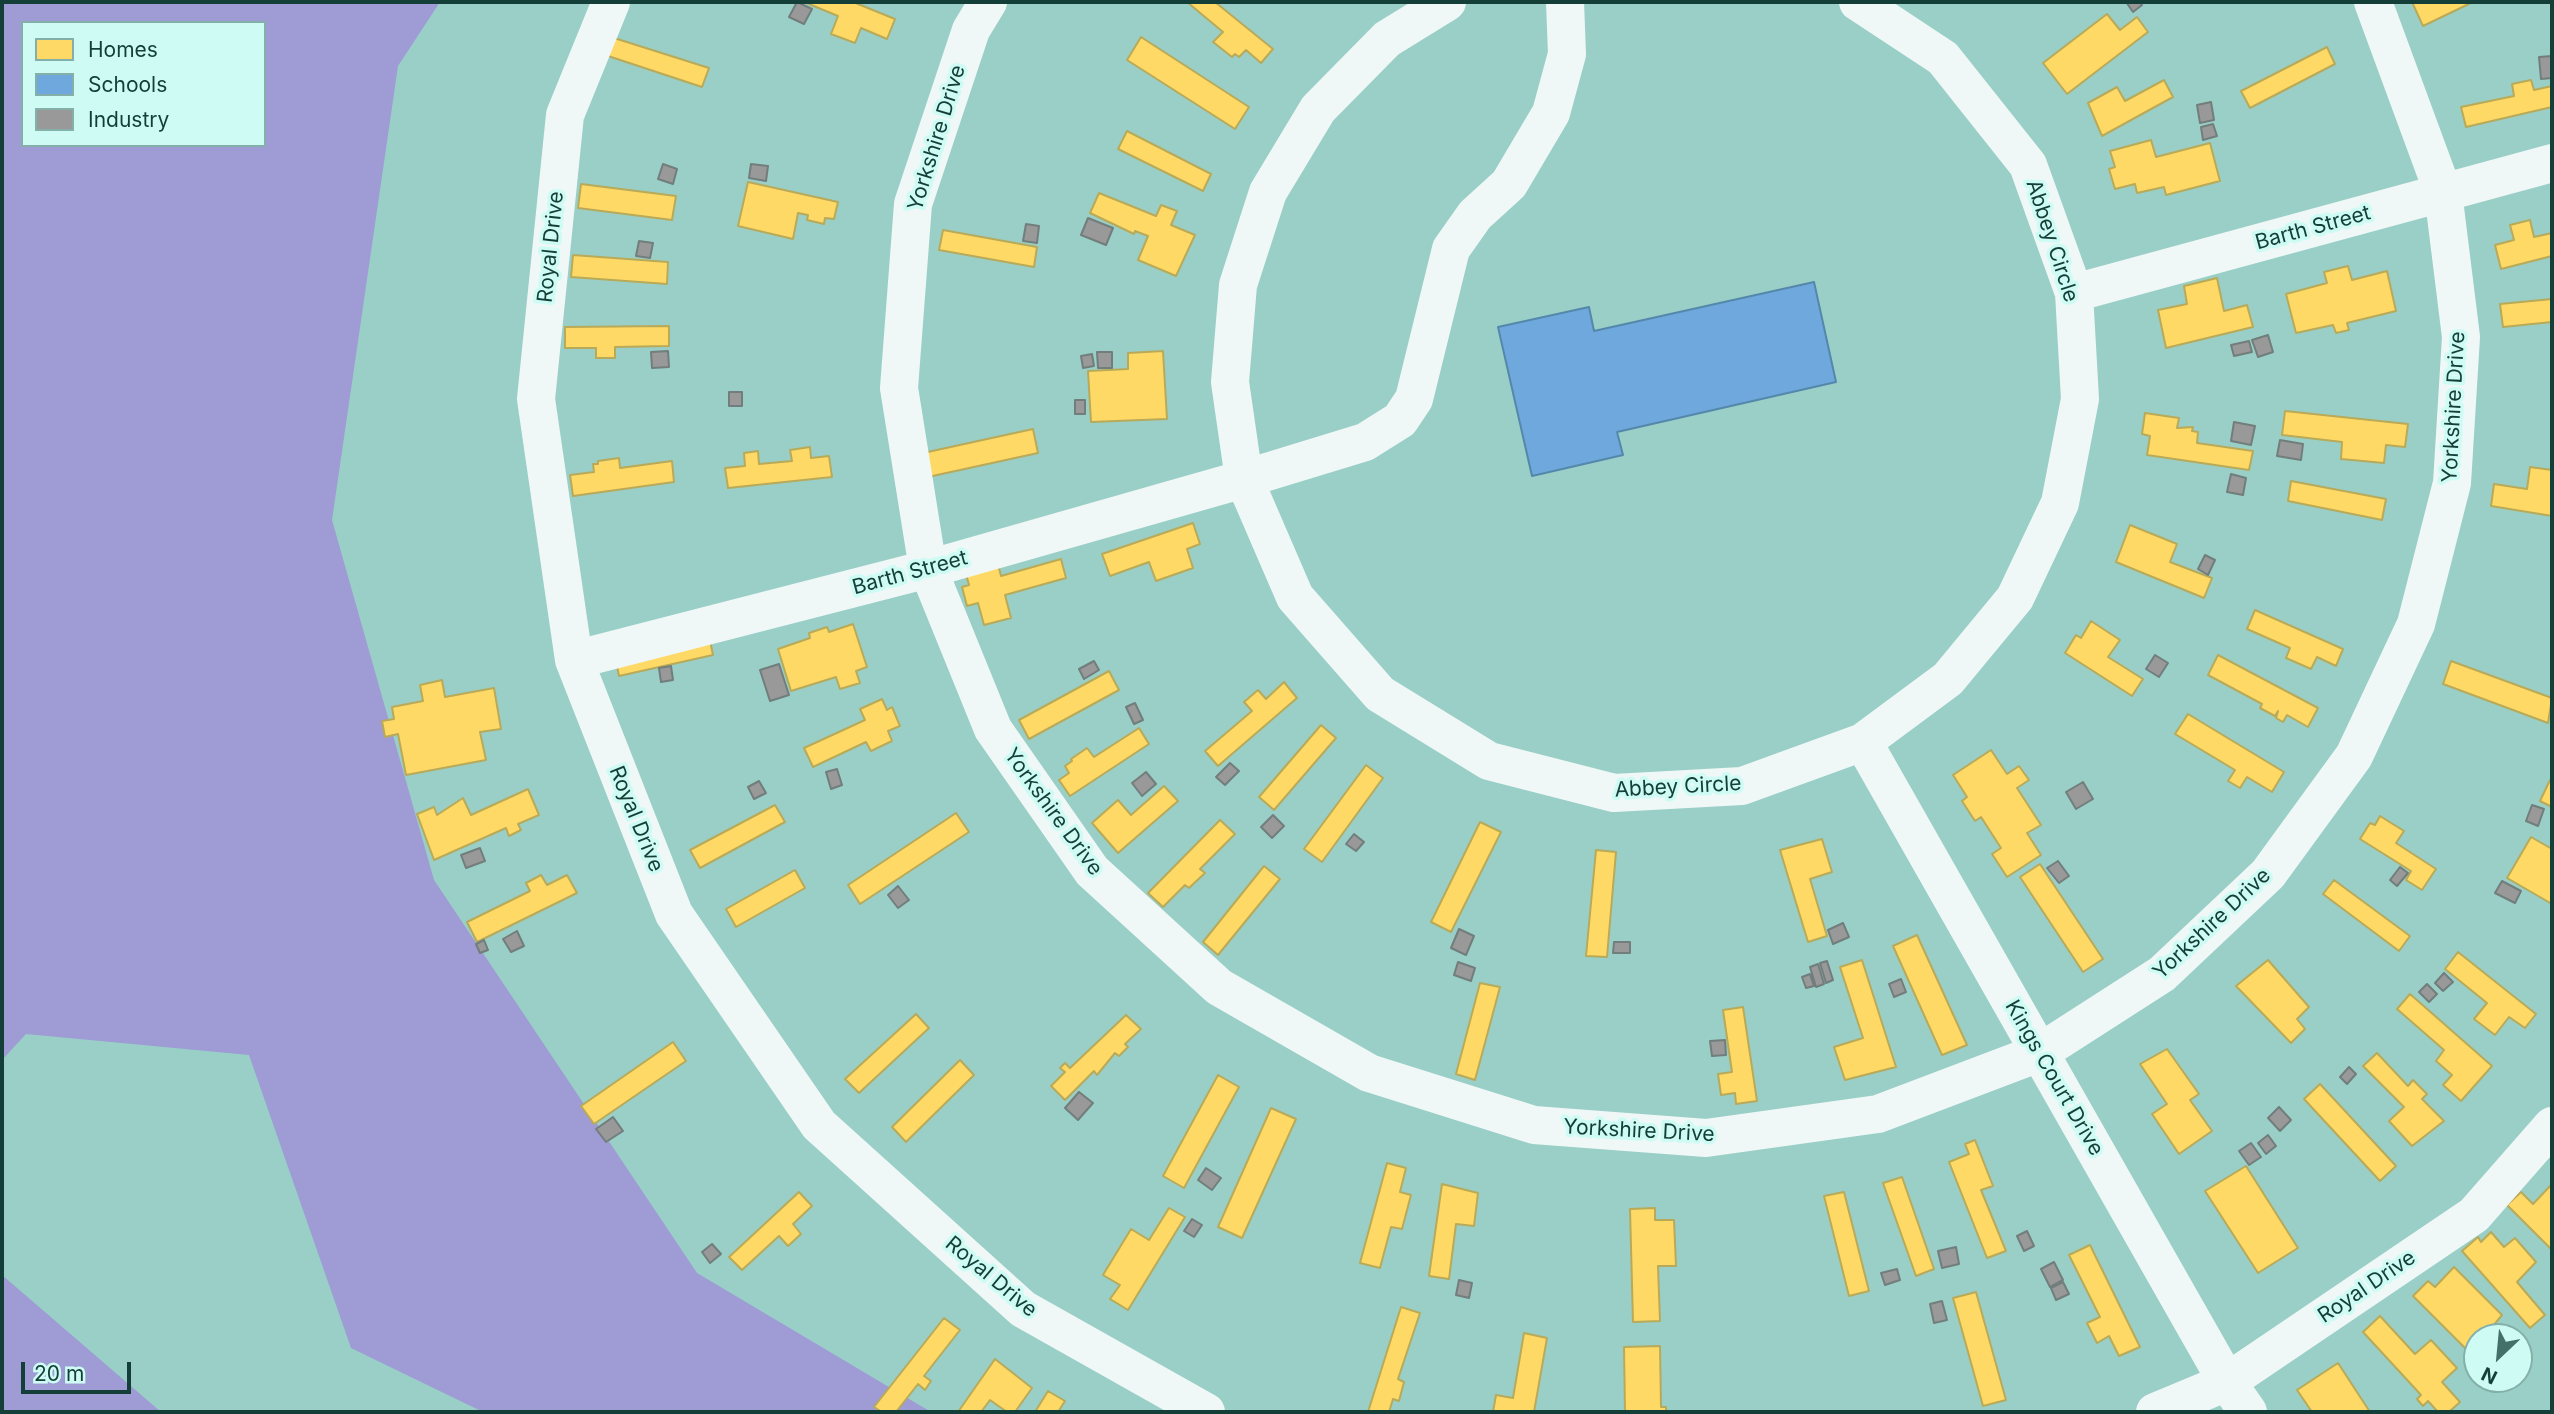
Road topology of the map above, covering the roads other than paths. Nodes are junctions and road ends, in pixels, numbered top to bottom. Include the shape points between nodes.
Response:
1 (611, 2) edge
2 (988, 2) edge
3 (1447, 2) edge
4 (1565, 2) edge
5 (1858, 2) edge
6 (2373, 2) edge
7 (2552, 163) edge
8 (2442, 192) junction
9 (2074, 293) junction
10 (1244, 479) junction
11 (928, 569) junction
12 (574, 660) junction
13 (1863, 742) junction
14 (2039, 1053) junction
15 (2552, 1126) edge
16 (2238, 1397) edge
17 (1206, 1412) edge
18 (2155, 1412) edge

1 - 12 street, Royal Drive via 565,115 536,398
2 - 11 street, Yorkshire Drive via 971,30 913,204 899,388
3 - 10 street, Abbey Circle via 1387,39 1318,109 1268,192 1238,285 1232,355 1230,382
4 - 10 street, Barth Street via 1567,54 1550,113 1509,184 1475,215 1451,249 1414,399 1400,420 1365,442
5 - 9 street, Abbey Circle via 1943,58 2028,165
6 - 8 street, Yorkshire Drive
7 - 8 street, Barth Street
8 - 9 street, Barth Street
8 - 14 street, Yorkshire Drive via 2461,337 2452,483 2416,624 2354,756 2268,874 2162,974
9 - 13 street, Abbey Circle via 2080,399 2060,503 2015,598 1948,679
10 - 11 street, Barth Street
10 - 13 street, Abbey Circle via 1295,597 1380,694 1489,761 1614,793 1717,788 1742,786
11 - 12 street, Barth Street
11 - 14 street, Yorkshire Drive via 993,729 1092,871 1219,987 1369,1073 1534,1125 1706,1138 1878,1114
12 - 17 street, Royal Drive via 674,914 819,1125 1023,1309
13 - 14 street, Kings Court Drive
14 - 16 street, Kings Court Drive
15 - 16 street, Royal Drive via 2474,1214
16 - 18 street, Royal Drive

